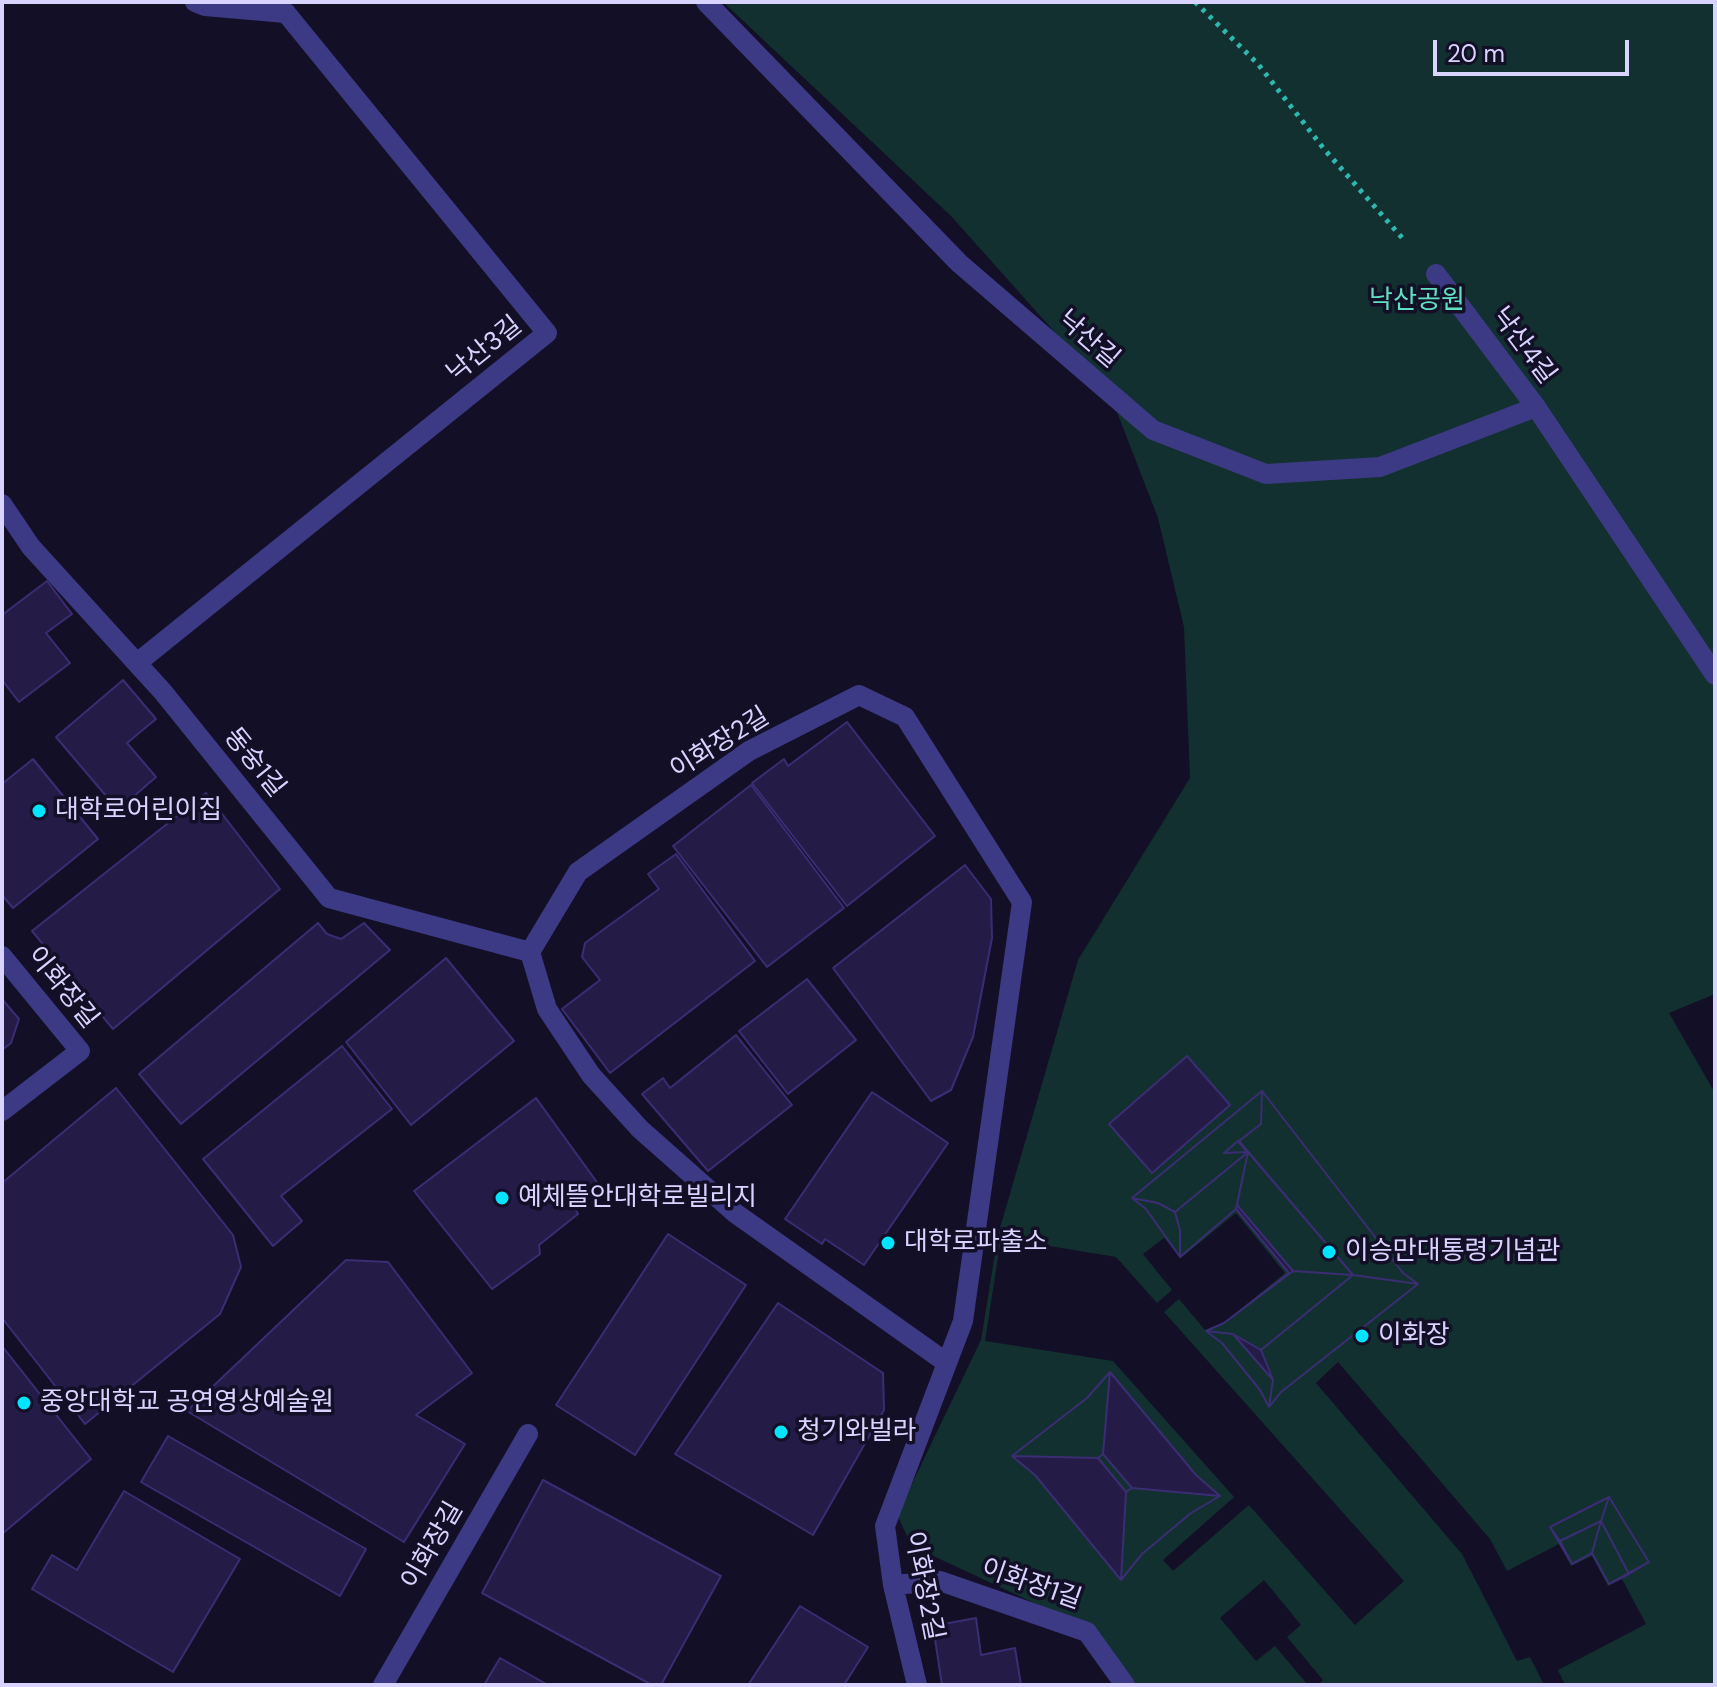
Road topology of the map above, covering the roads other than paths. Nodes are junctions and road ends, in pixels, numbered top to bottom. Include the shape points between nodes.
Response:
1 (195, 2) edge
2 (706, 2) edge
3 (1436, 274) road end
4 (1536, 407) junction
5 (2, 504) edge
6 (137, 663) junction
7 (1715, 675) edge
8 (530, 952) junction
9 (2, 956) edge
10 (2, 1111) edge
11 (947, 1363) junction
12 (528, 1434) dead end
13 (893, 1585) junction
14 (383, 1685) edge
15 (917, 1685) edge
16 (1125, 1685) edge

1 - 6 street, 낙산3길 via 286,13 547,333
2 - 4 street, 낙산길 via 959,263 1153,430 1266,474 1380,467
3 - 4 street, 낙산4길
4 - 7 street, 낙산4길
5 - 6 street, 동숭1길 via 31,547
6 - 8 street, 동숭1길 via 329,898
8 - 11 street via 547,1009 591,1075 640,1129 735,1213
8 - 11 street, 이화장2길 via 578,872 749,751 859,695 905,717 1022,902 963,1321
9 - 10 street, 이화장길 via 80,1051
11 - 13 street, 이화장2길 via 885,1526
12 - 14 street, 이화장길
13 - 15 street, 이화장2길
13 - 16 street, 이화장1길 via 940,1581 1087,1632

